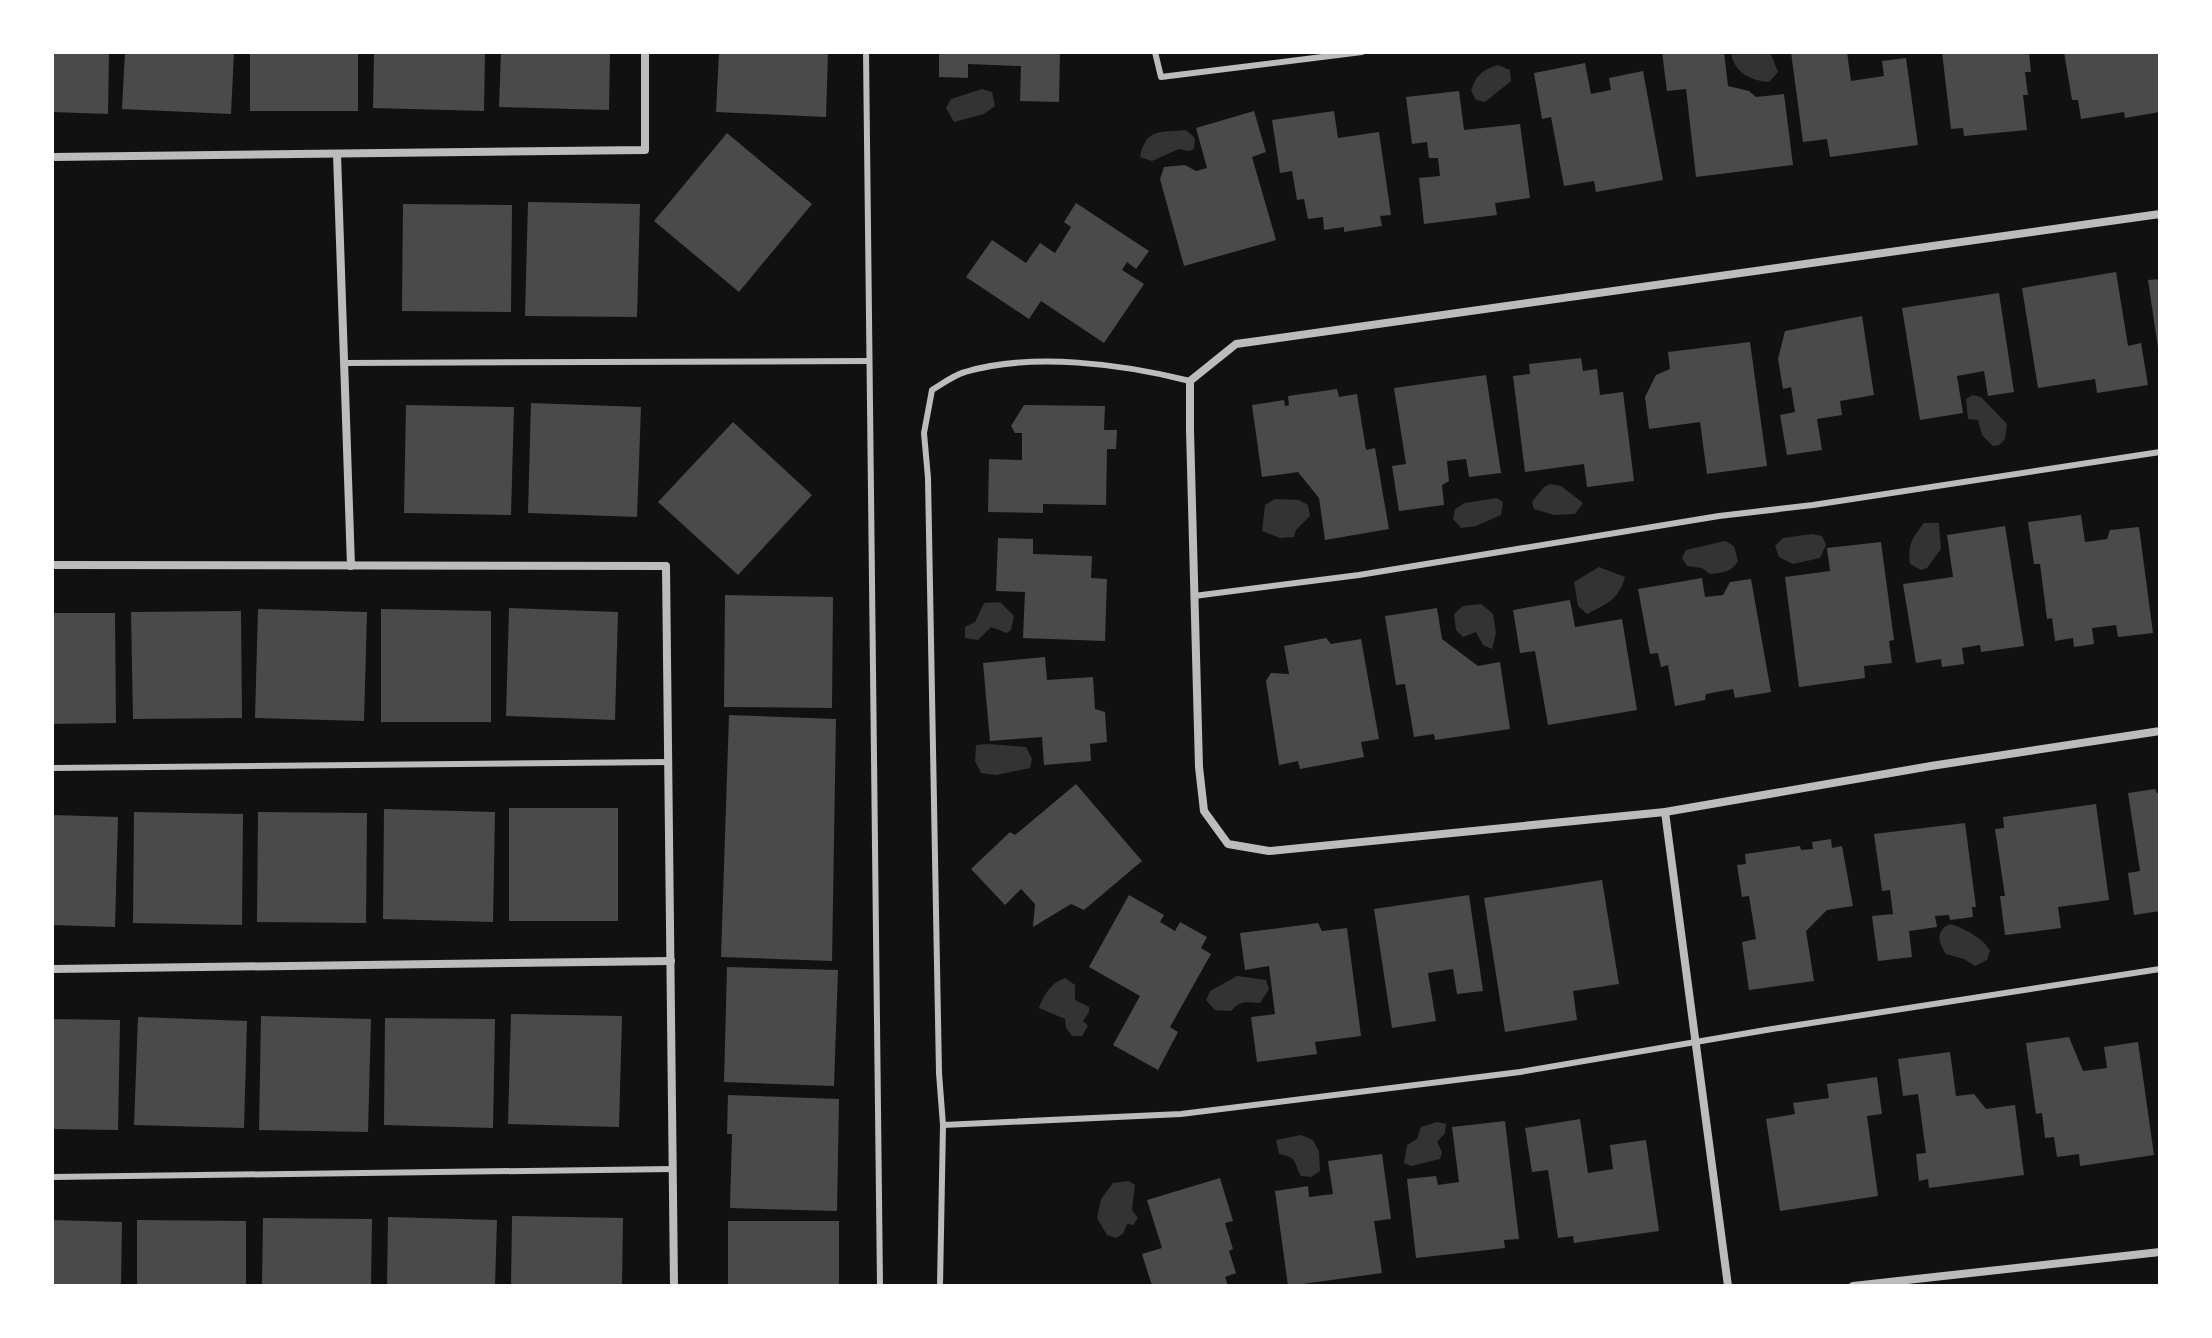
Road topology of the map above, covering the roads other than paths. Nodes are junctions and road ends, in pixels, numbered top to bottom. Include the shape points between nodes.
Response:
1 (645, 52) edge
2 (866, 52) edge
3 (1155, 52) edge
4 (1362, 52) edge
5 (337, 154) junction
6 (52, 157) edge
7 (2160, 214) edge
8 (868, 361) junction
9 (344, 363) junction
10 (1190, 381) junction
11 (2160, 452) edge
12 (52, 565) edge
13 (351, 566) junction
14 (1194, 596) junction
15 (2160, 731) edge
16 (668, 762) junction
17 (52, 768) edge
18 (1665, 812) junction
19 (671, 961) junction
20 (52, 969) edge
21 (2160, 969) edge
22 (1695, 1042) junction
23 (943, 1125) junction
24 (673, 1169) junction
25 (52, 1177) edge
26 (2160, 1252) edge
27 (674, 1286) edge
28 (880, 1286) edge
29 (940, 1286) edge
30 (1728, 1286) edge
31 (1853, 1286) edge

1 - 5 street via 645,150
2 - 8 lane
3 - 4 lane via 1161,77
5 - 6 street
5 - 9 street
7 - 10 street via 1236,344
8 - 9 lane
8 - 28 lane
9 - 13 street
10 - 14 street
10 - 23 lane via 1062,362 962,372 932,390 924,433
11 - 14 lane
12 - 13 street
13 - 16 street via 666,566
14 - 18 street via 1204,811 1228,844 1269,851
15 - 18 street
16 - 17 lane
16 - 19 street
18 - 22 street
19 - 20 street
19 - 24 street
21 - 22 lane
22 - 23 lane via 1520,1072 1181,1114
22 - 30 street
23 - 29 lane
24 - 25 lane
24 - 27 street
26 - 31 street

